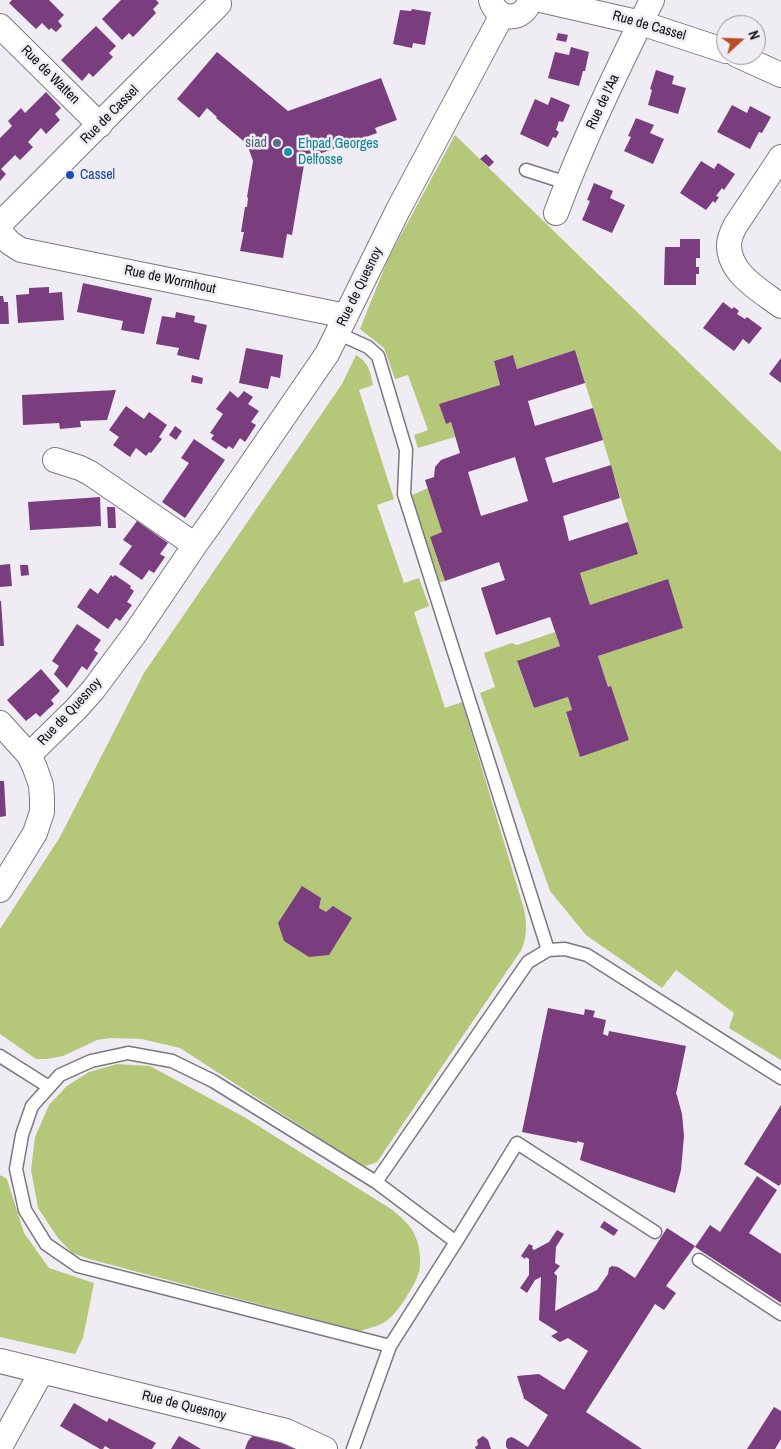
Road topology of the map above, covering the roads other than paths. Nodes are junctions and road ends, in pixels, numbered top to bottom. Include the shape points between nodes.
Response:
1 (530, 0) edge
2 (541, 0) edge
3 (652, 0) edge
4 (223, 1) edge
5 (496, 7) edge
6 (640, 23) junction
7 (0, 26) edge
8 (716, 47) edge
9 (759, 65) edge
10 (781, 75) edge
11 (100, 124) junction
12 (781, 157) edge
13 (526, 170) dead end
14 (567, 182) junction
15 (556, 213) dead end
16 (0, 224) edge
17 (0, 232) edge
18 (781, 306) edge
19 (342, 325) junction
20 (55, 460) dead end
21 (194, 545) junction
22 (0, 723) edge
23 (28, 755) junction
24 (0, 890) edge
25 (548, 950) junction
26 (0, 1056) edge
27 (781, 1078) edge
28 (49, 1087) junction
29 (376, 1182) junction
30 (655, 1232) dead end
31 (456, 1242) junction
32 (698, 1260) dead end
33 (781, 1314) edge
34 (390, 1346) junction
35 (0, 1361) edge
36 (42, 1371) junction
37 (0, 1447) edge
38 (325, 1449) edge
39 (354, 1449) edge

1 - 5 street via 526,9 515,16 508,17
2 - 6 street, Rue de Cassel
3 - 6 street, Rue de l'Aa
4 - 11 street, Rue de Cassel
5 - 19 street, Rue de Quesnoy
6 - 8 street, Rue de Cassel
6 - 14 street, Rue de l'Aa
7 - 11 street, Rue de Watten
9 - 10 street
11 - 16 street, Rue de Cassel
12 - 18 street via 735,226 729,246 741,275
13 - 14 lane
14 - 15 street, Rue de l'Aa
17 - 19 street, Rue de Wormhout via 21,250
19 - 21 street, Rue de Quesnoy via 309,381
19 - 25 lane via 378,356 406,450 404,494
20 - 21 street via 90,473
21 - 23 street, Rue de Quesnoy via 93,690
22 - 23 street
23 - 24 street, Rue de Quesnoy via 41,785 42,812 35,833
25 - 27 lane via 565,949 587,955
25 - 29 lane via 528,962
26 - 28 lane
28 - 29 lane via 60,1075 91,1061 128,1052 172,1061 213,1081
28 - 34 lane via 32,1106 22,1135 16,1170 25,1210 46,1244 78,1266
29 - 31 lane
30 - 31 lane via 517,1143
31 - 34 lane
32 - 33 lane
34 - 39 lane
35 - 36 street, Rue de Quesnoy
36 - 37 street
36 - 38 street, Rue de Quesnoy via 286,1431

